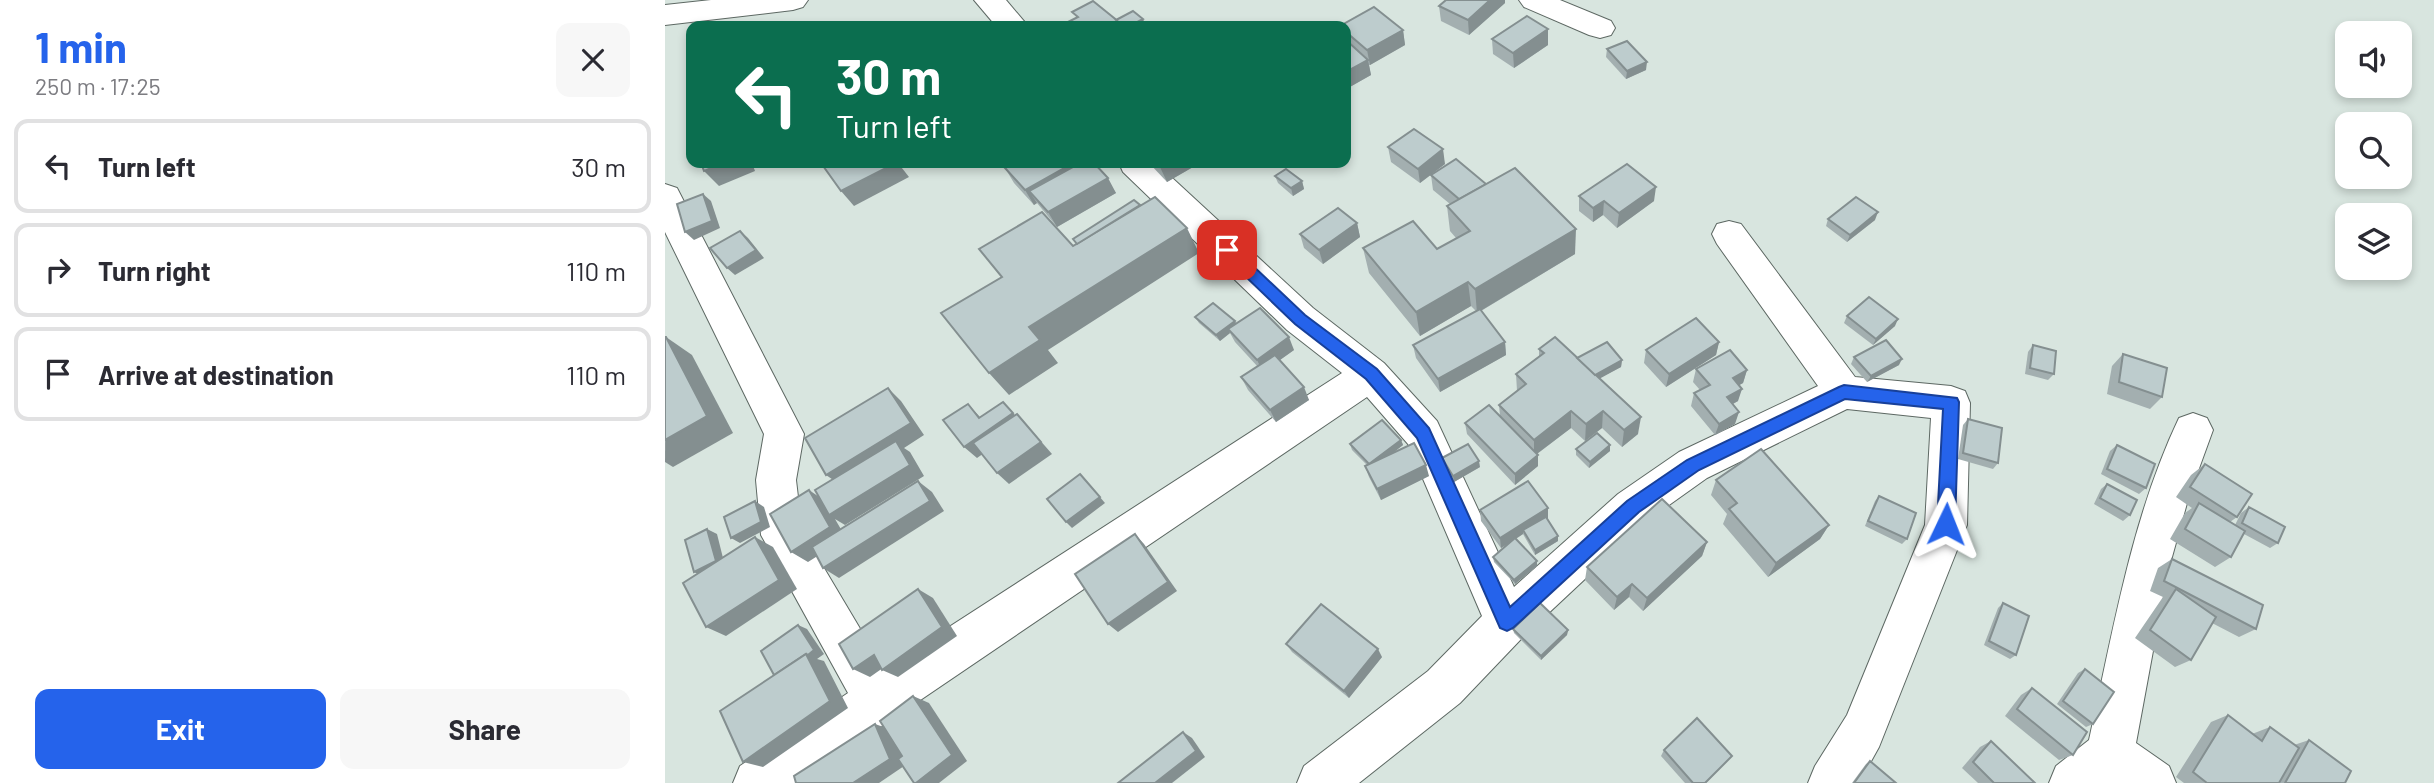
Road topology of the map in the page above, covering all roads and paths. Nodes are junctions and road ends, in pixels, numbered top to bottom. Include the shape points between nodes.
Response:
1 (793, 0) edge
2 (989, 0) edge
3 (1534, 0) edge
4 (665, 15) edge
5 (1008, 21) edge
6 (1601, 28) dead end
7 (1140, 168) edge
8 (665, 197) edge
9 (1729, 234) dead end
10 (1371, 374) junction
11 (1844, 392) junction
12 (2193, 430) dead end
13 (1507, 622) junction
14 (877, 701) junction
15 (2110, 754) junction
16 (757, 783) edge
17 (1321, 783) edge
18 (1832, 783) edge
19 (2073, 783) edge
20 (2152, 783) edge

1 - 4 street
2 - 5 street
3 - 6 street
7 - 10 street via 1300,319
8 - 14 street via 784,435 776,480 782,535
9 - 11 street
10 - 13 street via 1423,433
10 - 14 street
11 - 13 street via 1693,465 1633,507
11 - 18 street via 1951,402 1946,524 1863,731
12 - 15 street via 2146,575
13 - 17 street via 1444,687
14 - 16 street
15 - 19 street
15 - 20 street

